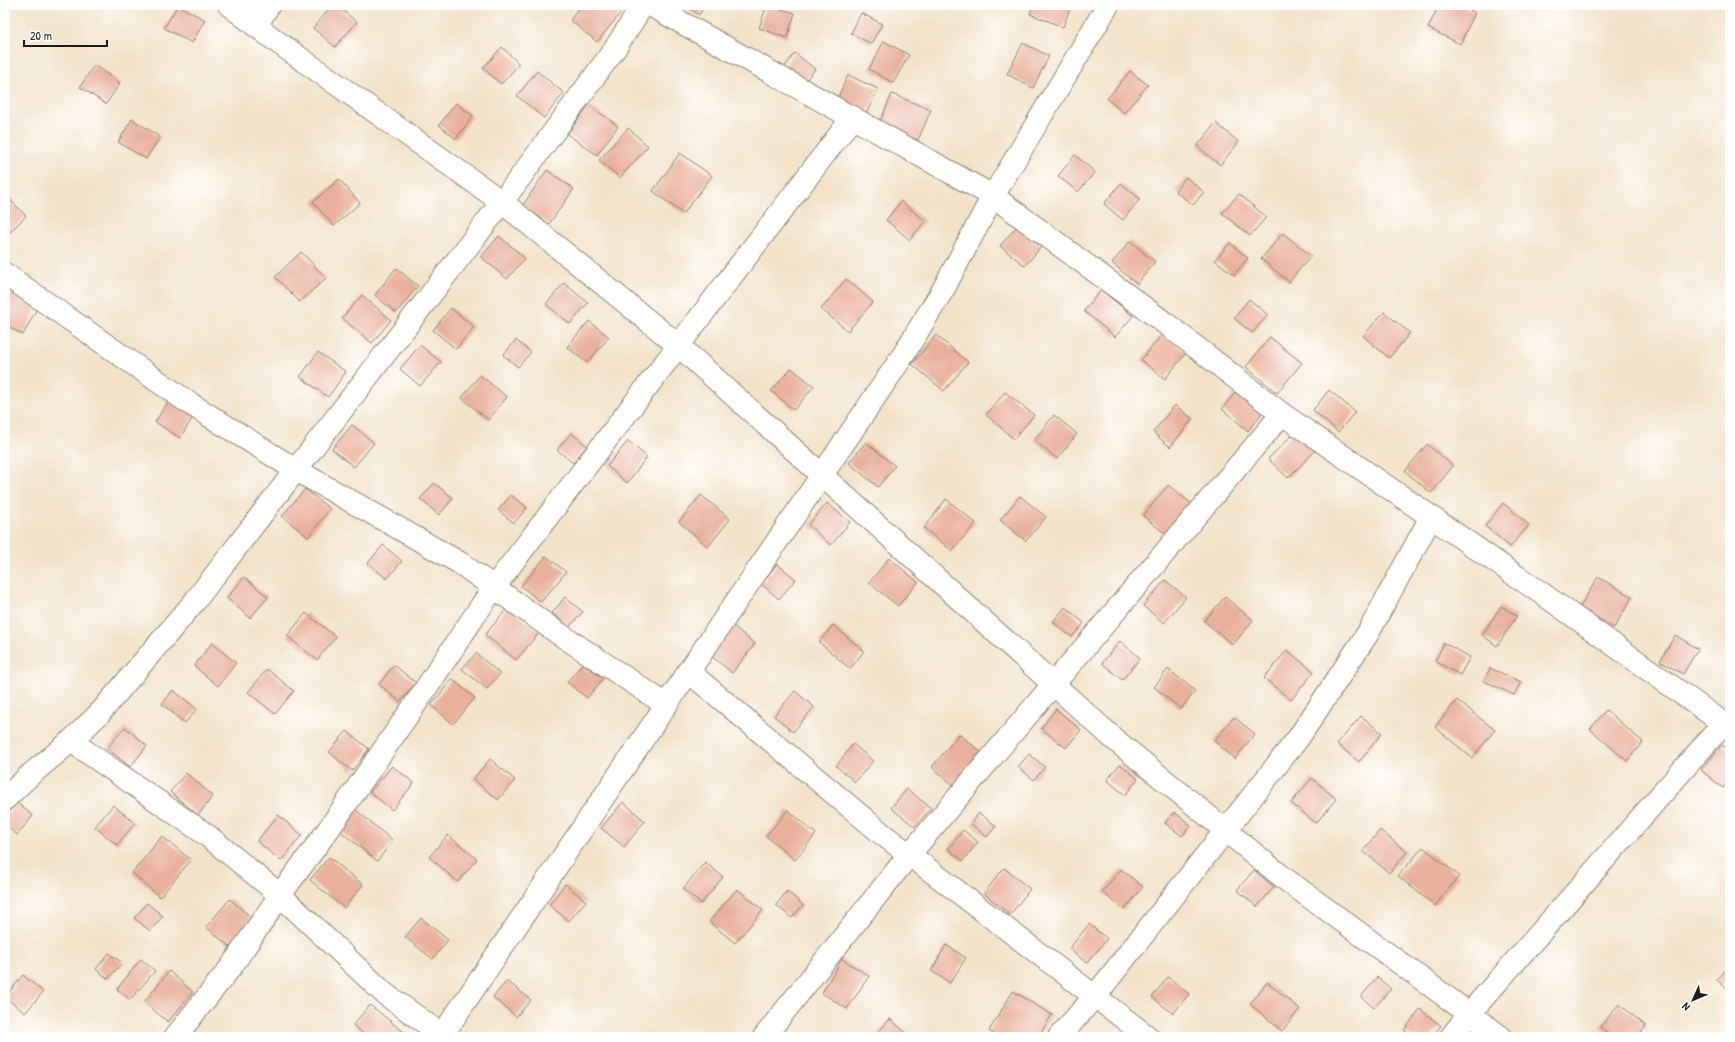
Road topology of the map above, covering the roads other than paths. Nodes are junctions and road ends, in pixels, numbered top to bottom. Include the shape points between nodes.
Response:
1 (229, 5) edge
2 (270, 5) edge
3 (643, 5) edge
4 (650, 5) edge
5 (1106, 6) edge
6 (256, 26) junction
7 (853, 117) junction
8 (993, 196) junction
9 (502, 202) junction
10 (5, 274) edge
11 (679, 346) junction
12 (1282, 414) junction
13 (296, 470) junction
14 (823, 474) junction
15 (1430, 516) junction
16 (494, 587) junction
17 (688, 671) junction
18 (1053, 683) junction
19 (665, 704) junction
20 (1727, 726) edge
21 (71, 741) junction
22 (5, 799) edge
23 (1225, 830) junction
24 (909, 855) junction
25 (280, 895) junction
26 (1095, 996) junction
27 (1469, 1014) junction
28 (443, 1036) edge
29 (175, 1037) edge
30 (764, 1037) edge
31 (1059, 1037) edge
32 (1148, 1037) edge
33 (1451, 1037) edge
34 (1501, 1037) edge

1 - 6 street
2 - 6 street
3 - 9 street via 614,50
4 - 7 street
5 - 8 street
6 - 9 street
7 - 8 street
7 - 11 street
8 - 12 street via 1166,323
8 - 14 street via 944,288 902,357
9 - 11 street
9 - 13 street
10 - 13 street via 189,402
11 - 14 street
11 - 16 street
12 - 15 street
12 - 18 street
13 - 16 street via 460,562
13 - 21 street via 195,601 100,713
14 - 17 street
14 - 18 street
15 - 20 street
15 - 23 street via 1368,633 1299,737
16 - 19 street
16 - 25 street via 416,703
17 - 19 street
17 - 24 street
18 - 23 street via 1114,739
18 - 24 street
19 - 28 street
20 - 27 street
21 - 22 street
21 - 25 street via 208,836
23 - 26 street
23 - 27 street via 1285,879
24 - 26 street
24 - 30 street
25 - 28 street via 385,994
25 - 29 street via 231,967
26 - 31 street
26 - 32 street
27 - 33 street
27 - 34 street

